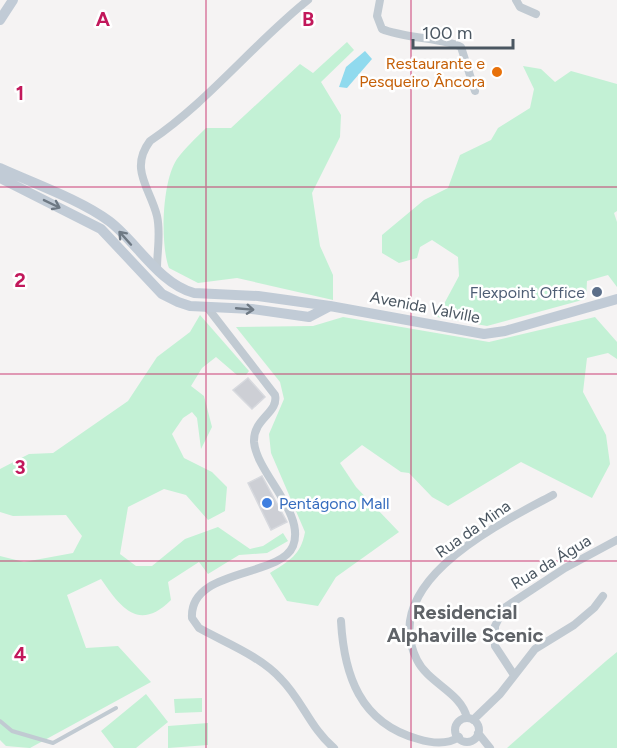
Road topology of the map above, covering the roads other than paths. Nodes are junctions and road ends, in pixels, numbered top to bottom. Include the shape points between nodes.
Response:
1 (13, 0) edge
2 (308, 0) edge
3 (380, 0) edge
4 (516, 0) edge
5 (536, 14) dead end
6 (0, 20) edge
7 (475, 91) dead end
8 (0, 168) edge
9 (0, 178) edge
10 (156, 252) junction
11 (142, 256) junction
12 (157, 268) junction
13 (189, 291) junction
14 (617, 299) edge
15 (289, 300) junction
16 (178, 302) junction
17 (190, 306) junction
18 (330, 306) junction
19 (207, 307) junction
20 (278, 313) junction
21 (554, 495) dead end
22 (617, 540) edge
23 (603, 596) dead end
24 (341, 621) dead end
25 (514, 675) junction
26 (116, 708) dead end
27 (470, 719) junction
28 (0, 721) edge
29 (478, 734) junction
30 (465, 742) edge
31 (334, 748) edge
32 (490, 748) edge

1 - 6 main road
2 - 10 street via 267,35 199,105 145,148 140,173 157,216
3 - 7 street via 377,16 382,29 461,47
4 - 5 street via 520,7
11 -> 8 main road via 110,222
9 -> 16 main road via 101,229 162,294
10 - 11 street
10 - 12 street
11 - 12 main road
12 - 13 main road
13 - 15 main road, Avenida Valville
13 - 16 main road via 177,294
13 - 17 main road via 195,301
14 - 18 main road, Avenida Valville via 492,334
15 - 18 main road, Avenida Valville
15 - 20 main road via 287,311
16 - 17 main road
17 - 19 main road
18 - 20 main road via 309,317
19 -> 20 main road
19 - 31 street via 275,394 274,406 256,428 255,445 295,532 287,556 218,583 196,600 192,618 199,628 272,670 294,694 315,729
21 - 27 street, Rua da Mina via 509,519 453,557 430,579 411,612 410,639 419,663 458,701
22 - 25 street, Rua da Água via 564,568 504,608 495,626 495,646
23 - 25 street via 574,625 536,649
24 - 30 street via 347,672 362,700 380,719 403,734 427,741
25 - 27 street via 500,694
26 - 28 lane via 53,743 12,731
27 - 29 street via 478,726
27 - 30 street via 458,724 456,731
29 - 30 street
29 - 32 street

